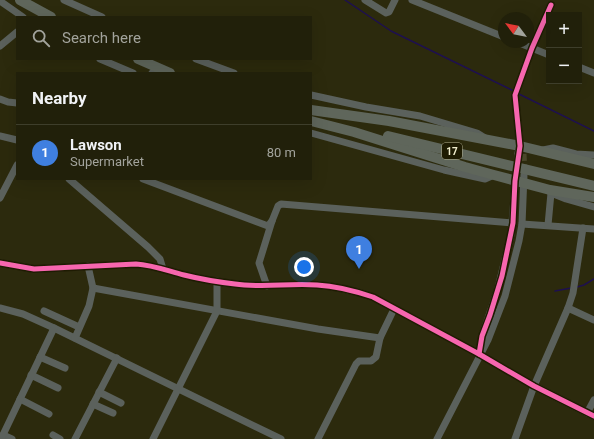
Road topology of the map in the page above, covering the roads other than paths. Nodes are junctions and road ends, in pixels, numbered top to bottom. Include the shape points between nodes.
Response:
1 (20, 0) edge
2 (64, 0) edge
3 (365, 0) edge
4 (395, 0) edge
5 (412, 0) edge
6 (0, 1) edge
7 (551, 6) dead end
8 (88, 14) edge
9 (22, 16) edge
10 (49, 16) edge
11 (16, 33) edge
12 (498, 35) edge
13 (534, 44) edge
14 (0, 46) edge
15 (532, 48) joint
16 (546, 54) edge
17 (102, 60) edge
18 (140, 60) edge
19 (199, 60) edge
20 (582, 68) edge
21 (131, 72) edge
22 (168, 72) edge
23 (231, 72) edge
24 (594, 73) edge
25 (312, 95) edge
26 (0, 99) edge
27 (336, 100) junction
28 (16, 103) edge
29 (334, 108) dead end
30 (312, 110) edge
31 (312, 116) edge
32 (312, 121) edge
33 (329, 128) dead end
34 (312, 133) edge
35 (0, 136) edge
36 (326, 137) junction
37 (16, 140) edge
38 (487, 140) junction
39 (540, 150) junction
40 (520, 151) junction
41 (594, 155) edge
42 (594, 164) edge
43 (16, 167) edge
44 (494, 175) junction
45 (520, 178) junction
46 (70, 180) edge
47 (146, 180) edge
48 (594, 186) edge
49 (550, 192) junction
50 (594, 197) edge
51 (0, 198) edge
52 (594, 207) edge
53 (272, 221) junction
54 (513, 222) junction
55 (522, 224) junction
56 (548, 225) junction
57 (583, 228) junction
58 (594, 229) edge
59 (0, 263) edge
60 (88, 266) junction
61 (163, 269) junction
62 (217, 281) junction
63 (267, 286) junction
64 (93, 288) junction
65 (0, 308) edge
66 (568, 308) junction
67 (394, 309) junction
68 (216, 310) junction
69 (44, 311) dead end
70 (594, 320) edge
71 (80, 327) junction
72 (54, 328) junction
73 (74, 338) junction
74 (380, 338) junction
75 (480, 354) junction
76 (40, 356) junction
77 (117, 358) junction
78 (65, 368) dead end
79 (31, 375) junction
80 (534, 386) junction
81 (58, 388) dead end
82 (177, 389) junction
83 (99, 392) junction
84 (20, 399) junction
85 (594, 400) edge
86 (122, 403) dead end
87 (93, 404) junction
88 (113, 413) dead end
89 (49, 414) dead end
90 (591, 415) edge
91 (53, 435) dead end
92 (2, 437) edge
93 (12, 439) edge
94 (60, 439) edge
95 (75, 439) edge
96 (152, 439) edge
97 (281, 439) edge
98 (318, 439) edge
99 (437, 439) edge
100 (515, 439) edge

1 - 10 highway
2 - 8 street
3 - 4 street via 386,13
5 - 12 street
6 - 9 street
7 - 13 street
11 - 14 street
15 - 16 street
15 - 40 street via 515,95
17 - 21 street
18 - 22 highway
19 - 23 street
20 - 24 street
25 - 27 street
26 - 28 street
27 - 29 street
27 - 38 street via 420,116 477,133
30 - 38 highway
31 - 48 highway, 17
32 - 44 highway
33 - 36 street
34 - 36 street
35 - 37 street
36 - 44 street via 444,170 485,179
38 - 40 highway
39 - 40 highway
39 - 41 street via 553,148 576,154
39 - 42 highway
43 - 51 street
44 - 45 highway
45 - 49 highway
45 - 54 street
45 - 55 street
46 - 61 street via 148,247 160,259
47 - 53 street via 268,226
49 - 50 highway
49 - 52 street
49 - 56 street
53 - 54 street via 280,204
53 - 63 street via 259,263
54 - 75 street via 499,287 482,336
55 - 56 street
55 - 75 street via 505,296
56 - 57 street
57 - 58 street
57 - 66 street via 575,283
59 - 60 street via 34,269
60 - 61 street via 136,264
60 - 64 street
61 - 62 street
62 - 63 street via 254,287
62 - 68 street
63 - 67 street via 316,285 340,288 373,297
64 - 68 street
64 - 71 street
65 - 72 street via 23,314
66 - 70 street
66 - 80 street
67 - 74 street
67 - 75 street
68 - 74 street
68 - 82 street
69 - 71 street
71 - 73 street
72 - 73 street
72 - 76 street
73 - 77 street
74 - 98 street via 374,360 359,361 356,364
75 - 80 street
75 - 99 street
76 - 78 street
76 - 79 street
77 - 82 street
77 - 83 street
79 - 81 street
79 - 84 street
80 - 90 street
80 - 100 street
82 - 96 street
82 - 97 street
83 - 86 street
83 - 87 street
84 - 89 street
84 - 92 street
85 - 90 street
87 - 88 street
87 - 95 street
91 - 94 street
92 - 93 street

